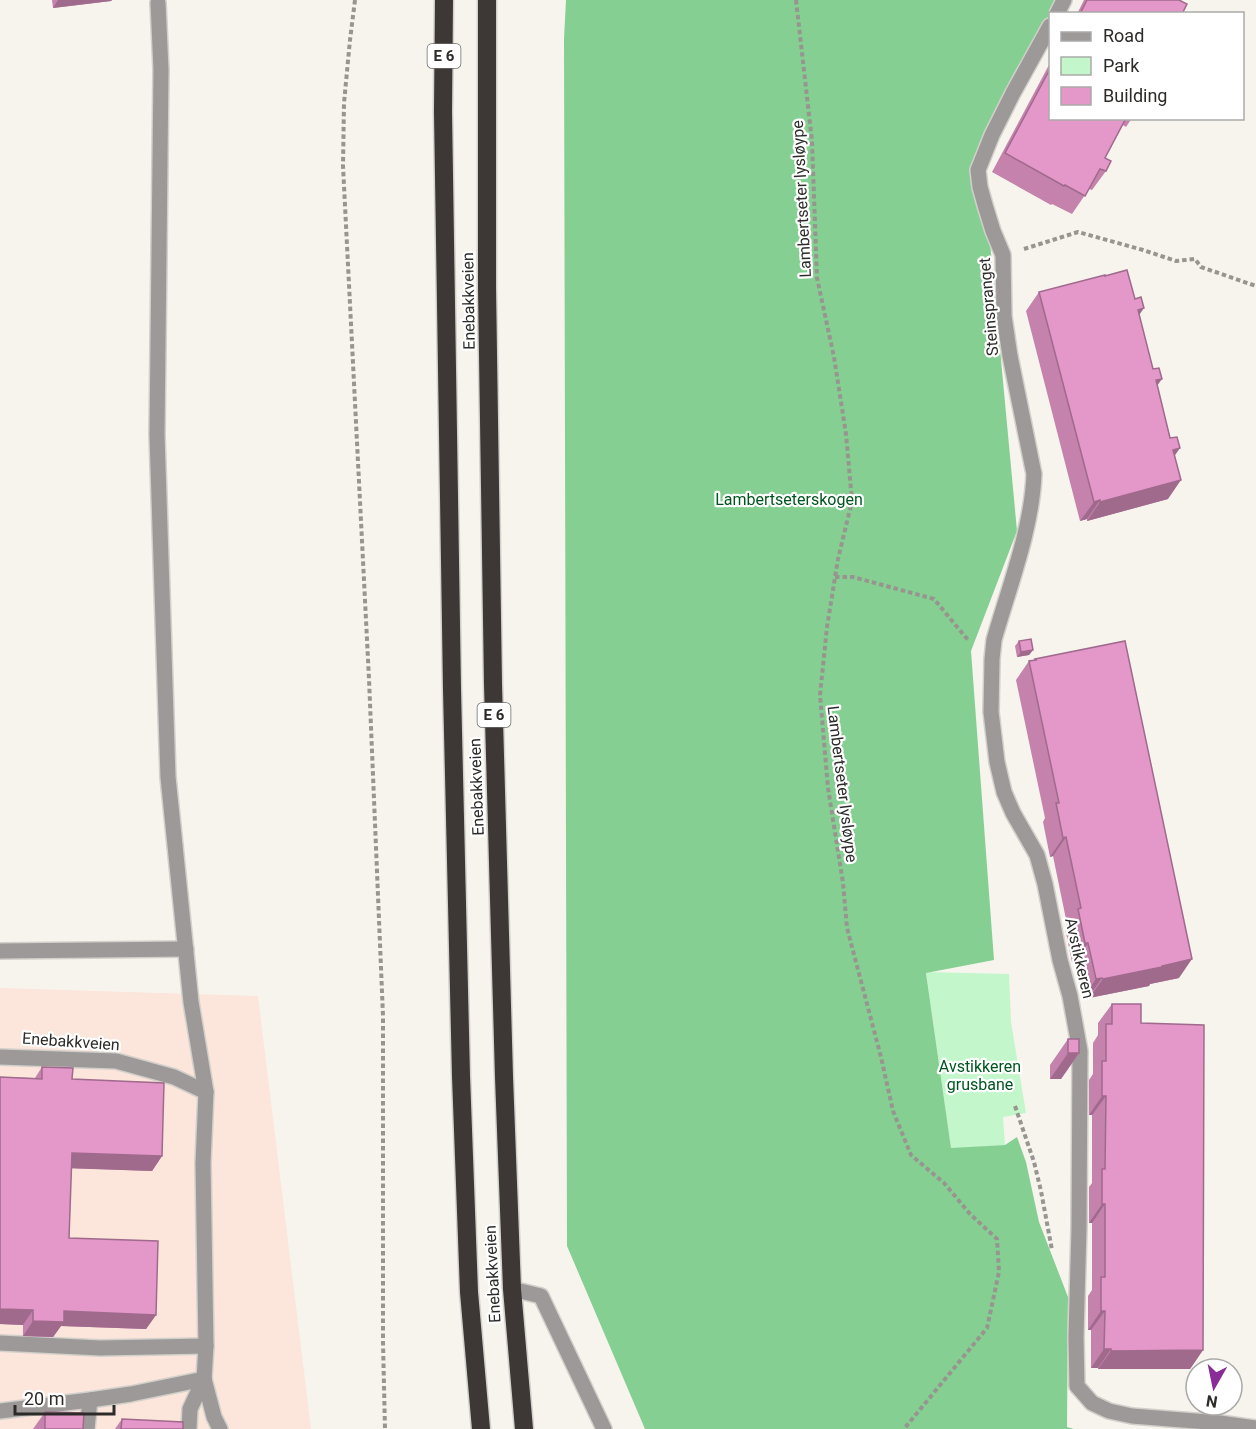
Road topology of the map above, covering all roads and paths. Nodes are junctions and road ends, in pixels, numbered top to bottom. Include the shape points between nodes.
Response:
1 (355, 0) edge
2 (444, 0) edge
3 (487, 0) edge
4 (796, 0) edge
5 (158, 3) dead end
6 (1049, 28) edge
7 (1004, 255) junction
8 (1256, 286) edge
9 (1015, 566) joint
10 (835, 577) junction
11 (992, 659) junction
12 (186, 949) junction
13 (0, 951) edge
14 (0, 1057) edge
15 (206, 1092) junction
16 (1015, 1106) dead end
17 (1052, 1251) dead end
18 (512, 1289) junction
19 (0, 1343) edge
20 (206, 1346) junction
21 (204, 1379) junction
22 (90, 1400) junction
23 (0, 1411) edge
24 (1256, 1428) edge
25 (87, 1429) edge
26 (189, 1429) edge
27 (220, 1429) edge
28 (385, 1429) edge
29 (481, 1429) edge
30 (524, 1429) edge
31 (604, 1429) edge
32 (904, 1429) edge

1 - 28 path via 344,102 343,166 383,1016
2 - 29 highway, Enebakkveien / E 6 via 451,666 462,1100 469,1292
3 - 18 highway, Enebakkveien / E 6 via 493,672
4 - 10 path, Lambertseter lysløype via 812,141 817,278 834,357 852,501
5 - 12 street via 161,70 157,447 168,777
6 - 7 street, Steinspranget via 992,135 978,170 985,205
7 - 8 path via 1078,232 1176,261 1195,259 1201,267
7 - 9 street, Steinspranget via 1004,316 1034,474 1029,516
9 - 11 street, Avstikkeren
10 - 11 path via 853,577 934,599 969,641
10 - 32 path, Lambertseter lysløype via 820,694 847,928 893,1111 911,1155 944,1183 997,1239 999,1272 987,1328
11 - 24 street, Avstikkeren via 990,712 997,762 1013,813 1037,855 1080,1051 1077,1386 1092,1403 1132,1416
12 - 13 street
12 - 15 street
14 - 15 street, Enebakkveien via 116,1061 174,1077
15 - 20 street
16 - 17 path via 1034,1162
18 - 30 highway, Enebakkveien / E 6
18 - 31 street via 541,1296
19 - 20 street via 100,1348
20 - 21 street
21 - 22 street
21 - 26 street via 190,1409
21 - 27 street
22 - 23 street
22 - 25 street

